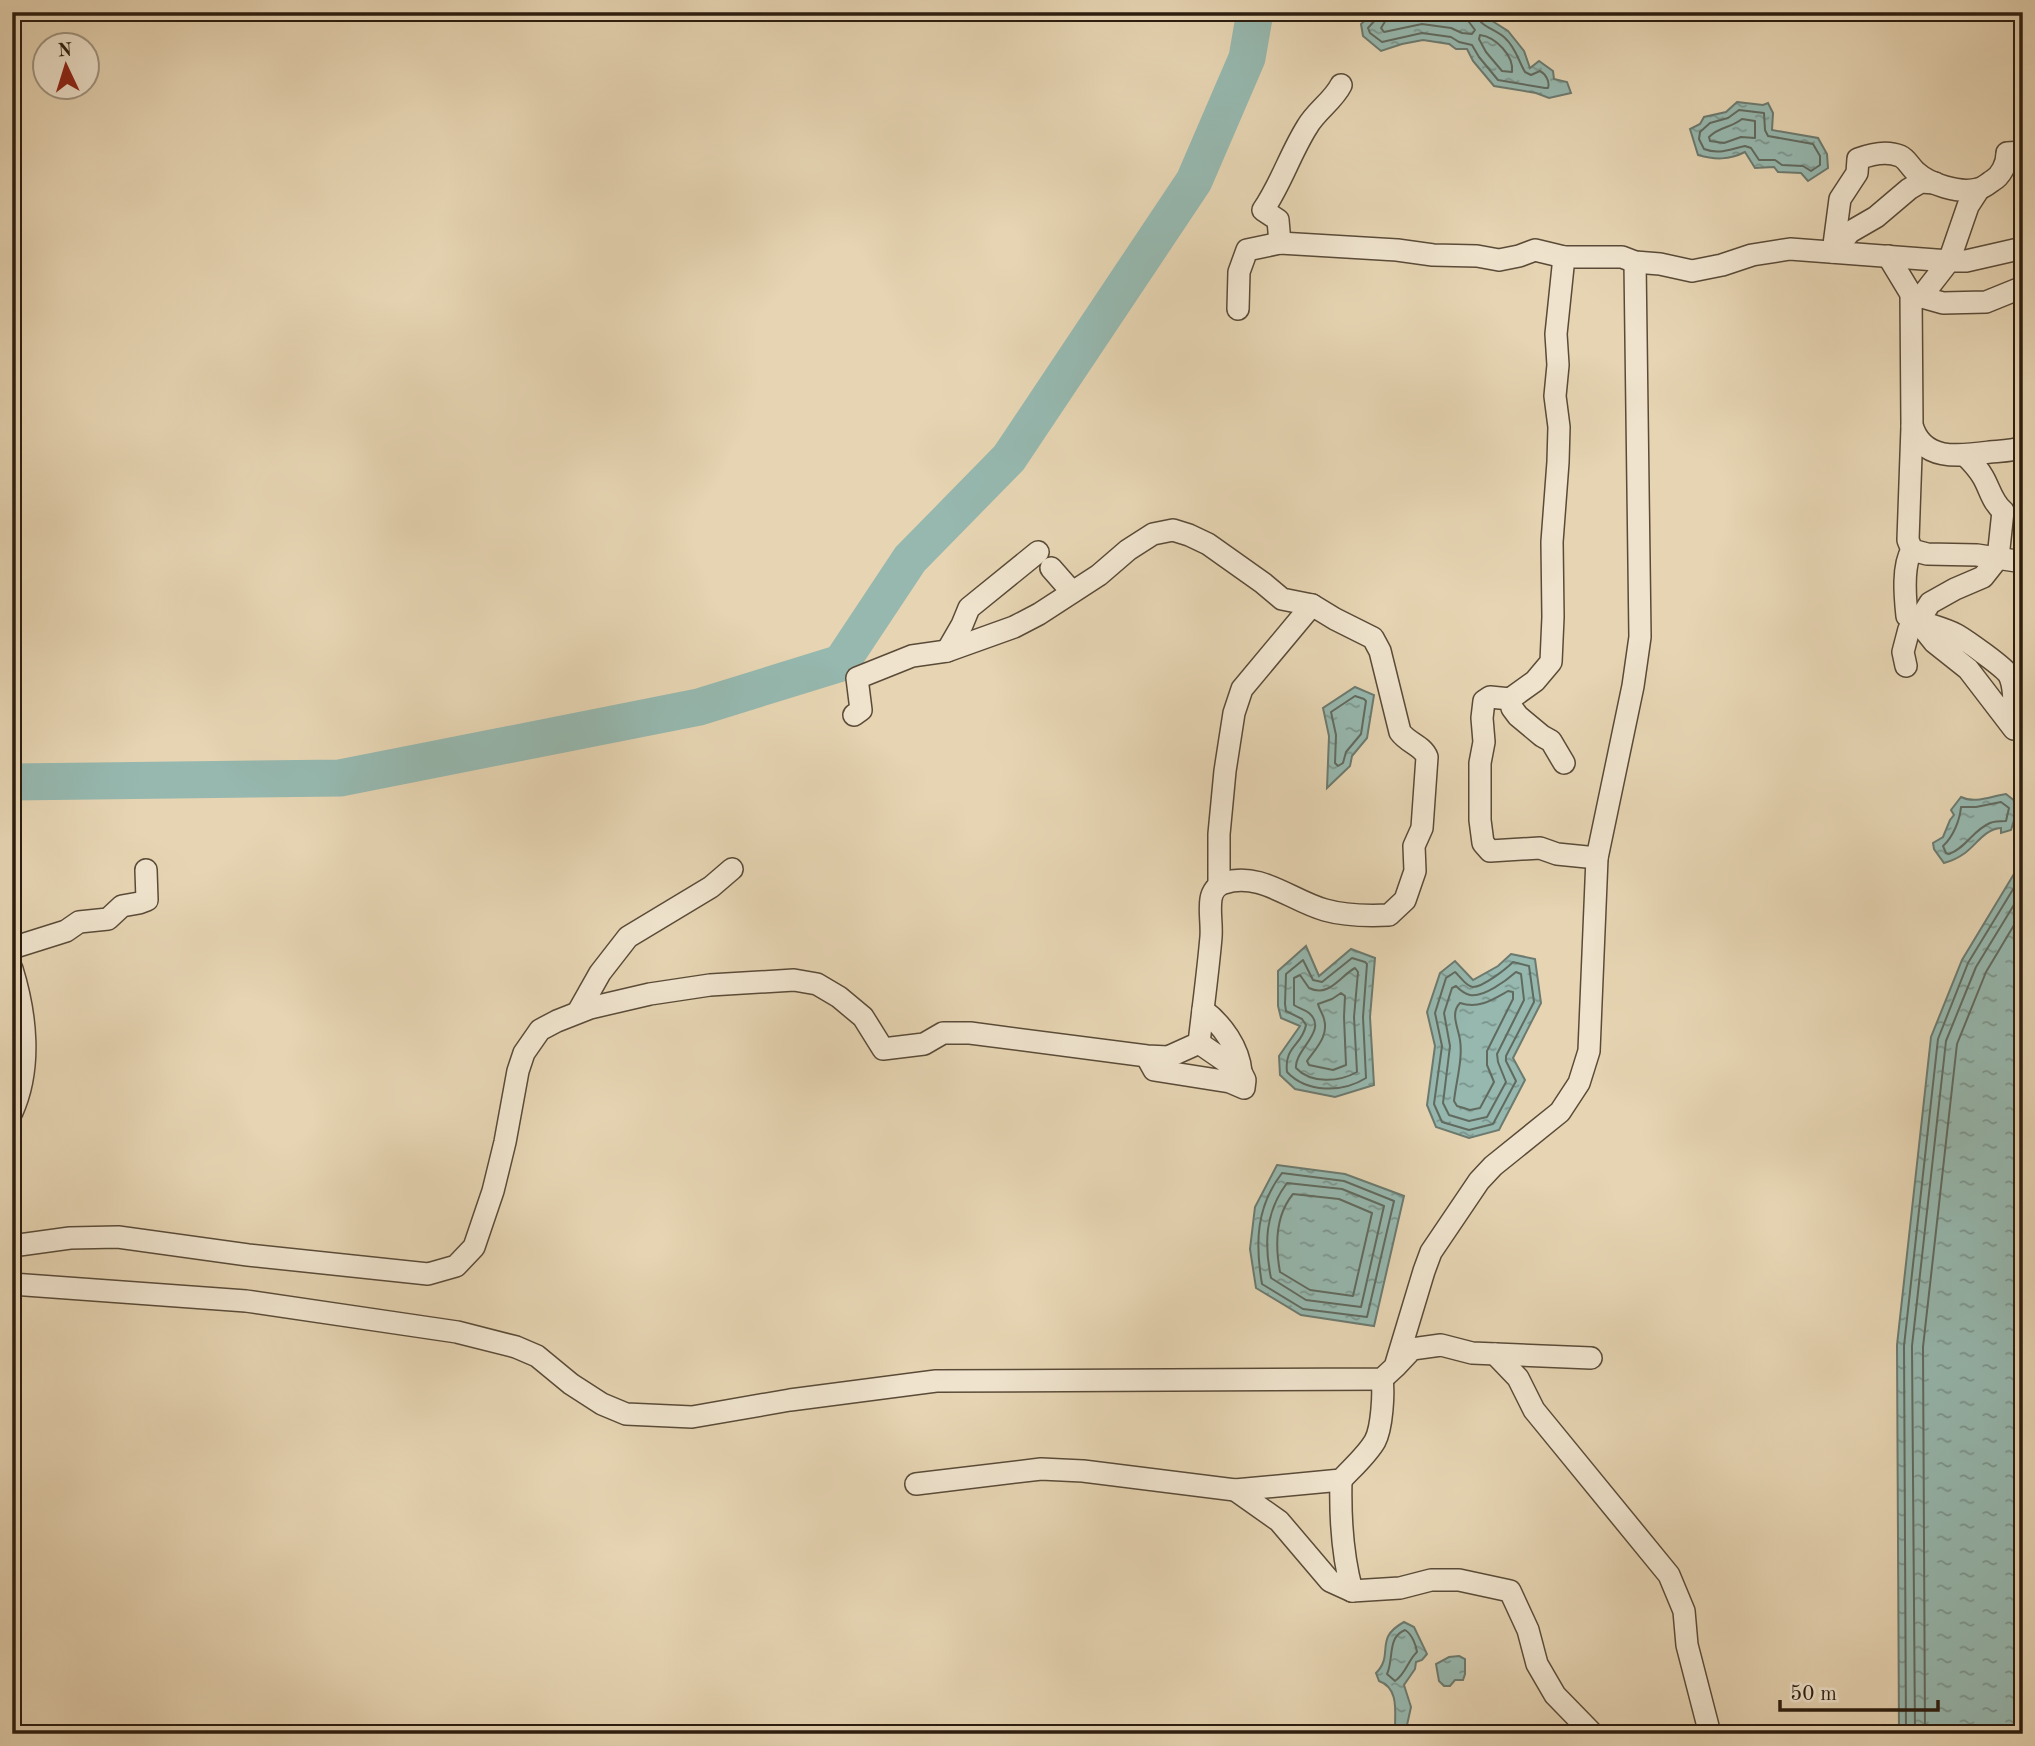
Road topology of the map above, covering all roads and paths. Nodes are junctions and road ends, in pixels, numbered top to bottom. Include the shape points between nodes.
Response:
1 (1341, 85) dead end
2 (2023, 152) edge
3 (1935, 183) junction
4 (1979, 189) junction
5 (1280, 243) junction
6 (2023, 248) edge
7 (1833, 251) junction
8 (1888, 256) junction
9 (1564, 257) junction
10 (1949, 261) junction
11 (1635, 262) junction
12 (2023, 287) edge
13 (1916, 296) junction
14 (1238, 309) dead end
15 (1912, 425) junction
16 (2023, 447) edge
17 (1965, 455) junction
18 (1912, 550) junction
19 (1998, 558) junction
20 (2023, 562) edge
21 (1072, 592) junction
22 (1312, 605) junction
23 (1341, 622) junction
24 (1918, 622) junction
25 (1294, 628) junction
26 (947, 651) junction
27 (1906, 666) dead end
28 (1510, 699) junction
29 (854, 715) dead end
30 (1564, 763) dead end
31 (1597, 858) junction
32 (733, 869) dead end
33 (146, 870) dead end
34 (1219, 885) junction
35 (12, 948) edge
36 (12, 969) edge
37 (1203, 1010) junction
38 (578, 1012) junction
39 (1199, 1044) junction
40 (1147, 1056) junction
41 (1241, 1072) junction
42 (12, 1112) edge
43 (12, 1245) edge
44 (12, 1284) edge
45 (1494, 1354) junction
46 (1591, 1358) dead end
47 (1389, 1373) junction
48 (1340, 1480) junction
49 (916, 1483) dead end
50 (1235, 1490) junction
51 (1352, 1591) junction
52 (1593, 1734) edge
53 (1710, 1734) edge

1 - 5 street via 1313,117 1263,210 1278,220
2 - 4 street via 2007,153 1997,178
3 - 4 street
3 - 7 street via 1921,182 1909,190 1850,232
3 - 7 street via 1917,173 1903,157 1890,153 1858,159 1857,173 1840,199
4 - 10 street via 1968,206
5 - 9 street via 1499,260 1535,250
5 - 14 street via 1247,250 1239,272
6 - 10 street
7 - 8 street
7 - 11 street via 1790,249 1692,271
8 - 10 street
8 - 13 street
9 - 11 street via 1622,257
9 - 28 street via 1556,334 1559,427 1551,662
10 - 13 street
11 - 31 street via 1640,636
12 - 13 street via 1986,302 1943,303
13 - 15 street
15 - 17 street via 1916,439 1930,449
15 - 18 street via 1908,540
16 - 17 street
17 - 19 street via 2003,511
18 - 19 street
18 - 24 street via 1905,594 1907,616
19 - 20 street
19 - 24 street via 1983,578 1930,603
21 - 22 street via 1153,534 1173,530 1208,544 1282,599
21 - 26 street via 1014,627
21 - 26 street via 1045,560 969,608
22 - 23 street
22 - 25 street
23 - 25 street
23 - 34 street via 1373,638 1399,732 1427,757 1422,828 1414,846 1415,871 1405,900 1389,915 1342,914 1247,879
24 - 24 street via 1956,635 2009,676 2015,702 2014,729 1968,669 1934,642
24 - 27 street via 1909,629 1903,652
25 - 34 street via 1242,689 1234,713 1219,834
26 - 29 street via 912,656 857,678 861,710
28 - 30 street via 1518,716 1551,741
28 - 31 street via 1484,701 1479,790 1483,844 1490,851 1540,848
31 - 47 street via 1588,1051 1579,1083 1560,1112 1479,1181 1431,1252
32 - 38 street via 628,937 608,960
33 - 35 street via 147,900 122,906 108,919 79,922 66,931
34 - 37 street via 1211,897
36 - 42 street via 25,1048 21,1087
37 - 39 street
37 - 41 street via 1235,1046
38 - 40 street via 710,985 794,980 817,984 839,997 863,1017 883,1049 925,1044 943,1032
38 - 43 street via 540,1030 524,1053 493,1191 474,1247 456,1266 428,1274 118,1237
39 - 40 street via 1168,1057
39 - 41 street
40 - 41 street via 1154,1070 1244,1088
44 - 47 street via 246,1301 457,1332 537,1356 601,1404 636,1415 692,1417 936,1381
45 - 46 street
45 - 47 street via 1441,1345 1412,1349
45 - 53 street via 1518,1378 1534,1410 1669,1575 1684,1611 1687,1645
47 - 48 street via 1376,1440
48 - 50 street
48 - 51 street via 1343,1550
49 - 50 street via 1041,1469
50 - 51 street via 1279,1521 1330,1581
51 - 52 street via 1459,1580 1510,1591 1549,1685

